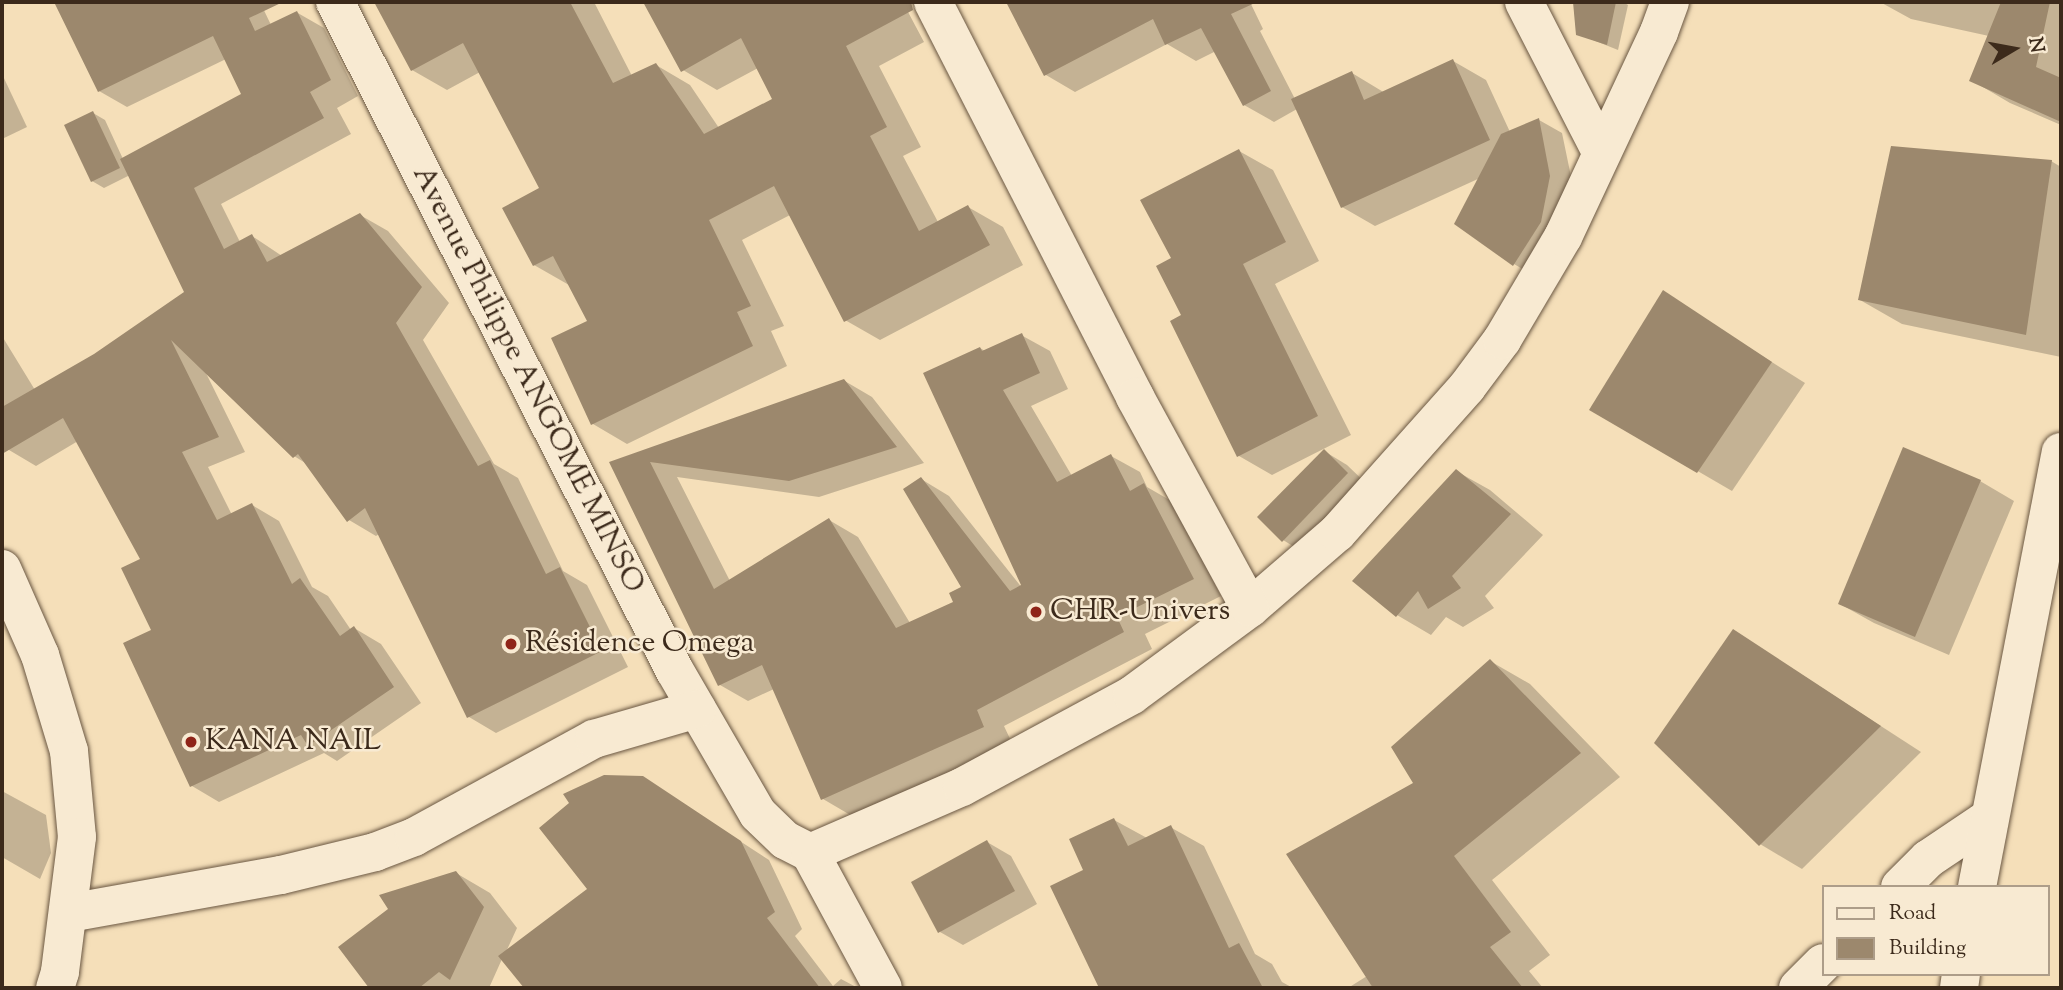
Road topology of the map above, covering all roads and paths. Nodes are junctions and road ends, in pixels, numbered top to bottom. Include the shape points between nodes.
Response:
1 (335, 2) edge
2 (933, 2) edge
3 (1524, 2) edge
4 (1670, 2) edge
5 (1601, 152) junction
6 (2061, 452) edge
7 (2, 569) edge
8 (1250, 608) junction
9 (697, 709) junction
10 (1989, 818) junction
11 (810, 853) junction
12 (1902, 885) edge
13 (1977, 885) edge
14 (69, 913) junction
15 (1822, 963) edge
16 (55, 988) edge
17 (883, 988) edge
18 (1798, 988) edge

1 - 9 street, Avenue Philippe ANGOME MINSO
2 - 8 street via 1135,397
3 - 5 street
4 - 5 street
5 - 8 street via 1539,281 1467,387 1336,533
6 - 10 street
7 - 14 street via 40,655 69,751 77,837
8 - 11 street via 1132,695 1063,734 962,787
9 - 11 street, Avenue Philippe ANGOME MINSO via 758,814 785,840
9 - 14 street via 594,739 414,837 375,852 281,875
10 - 12 street via 1928,859
10 - 13 street
11 - 17 street
14 - 16 street
15 - 18 street

